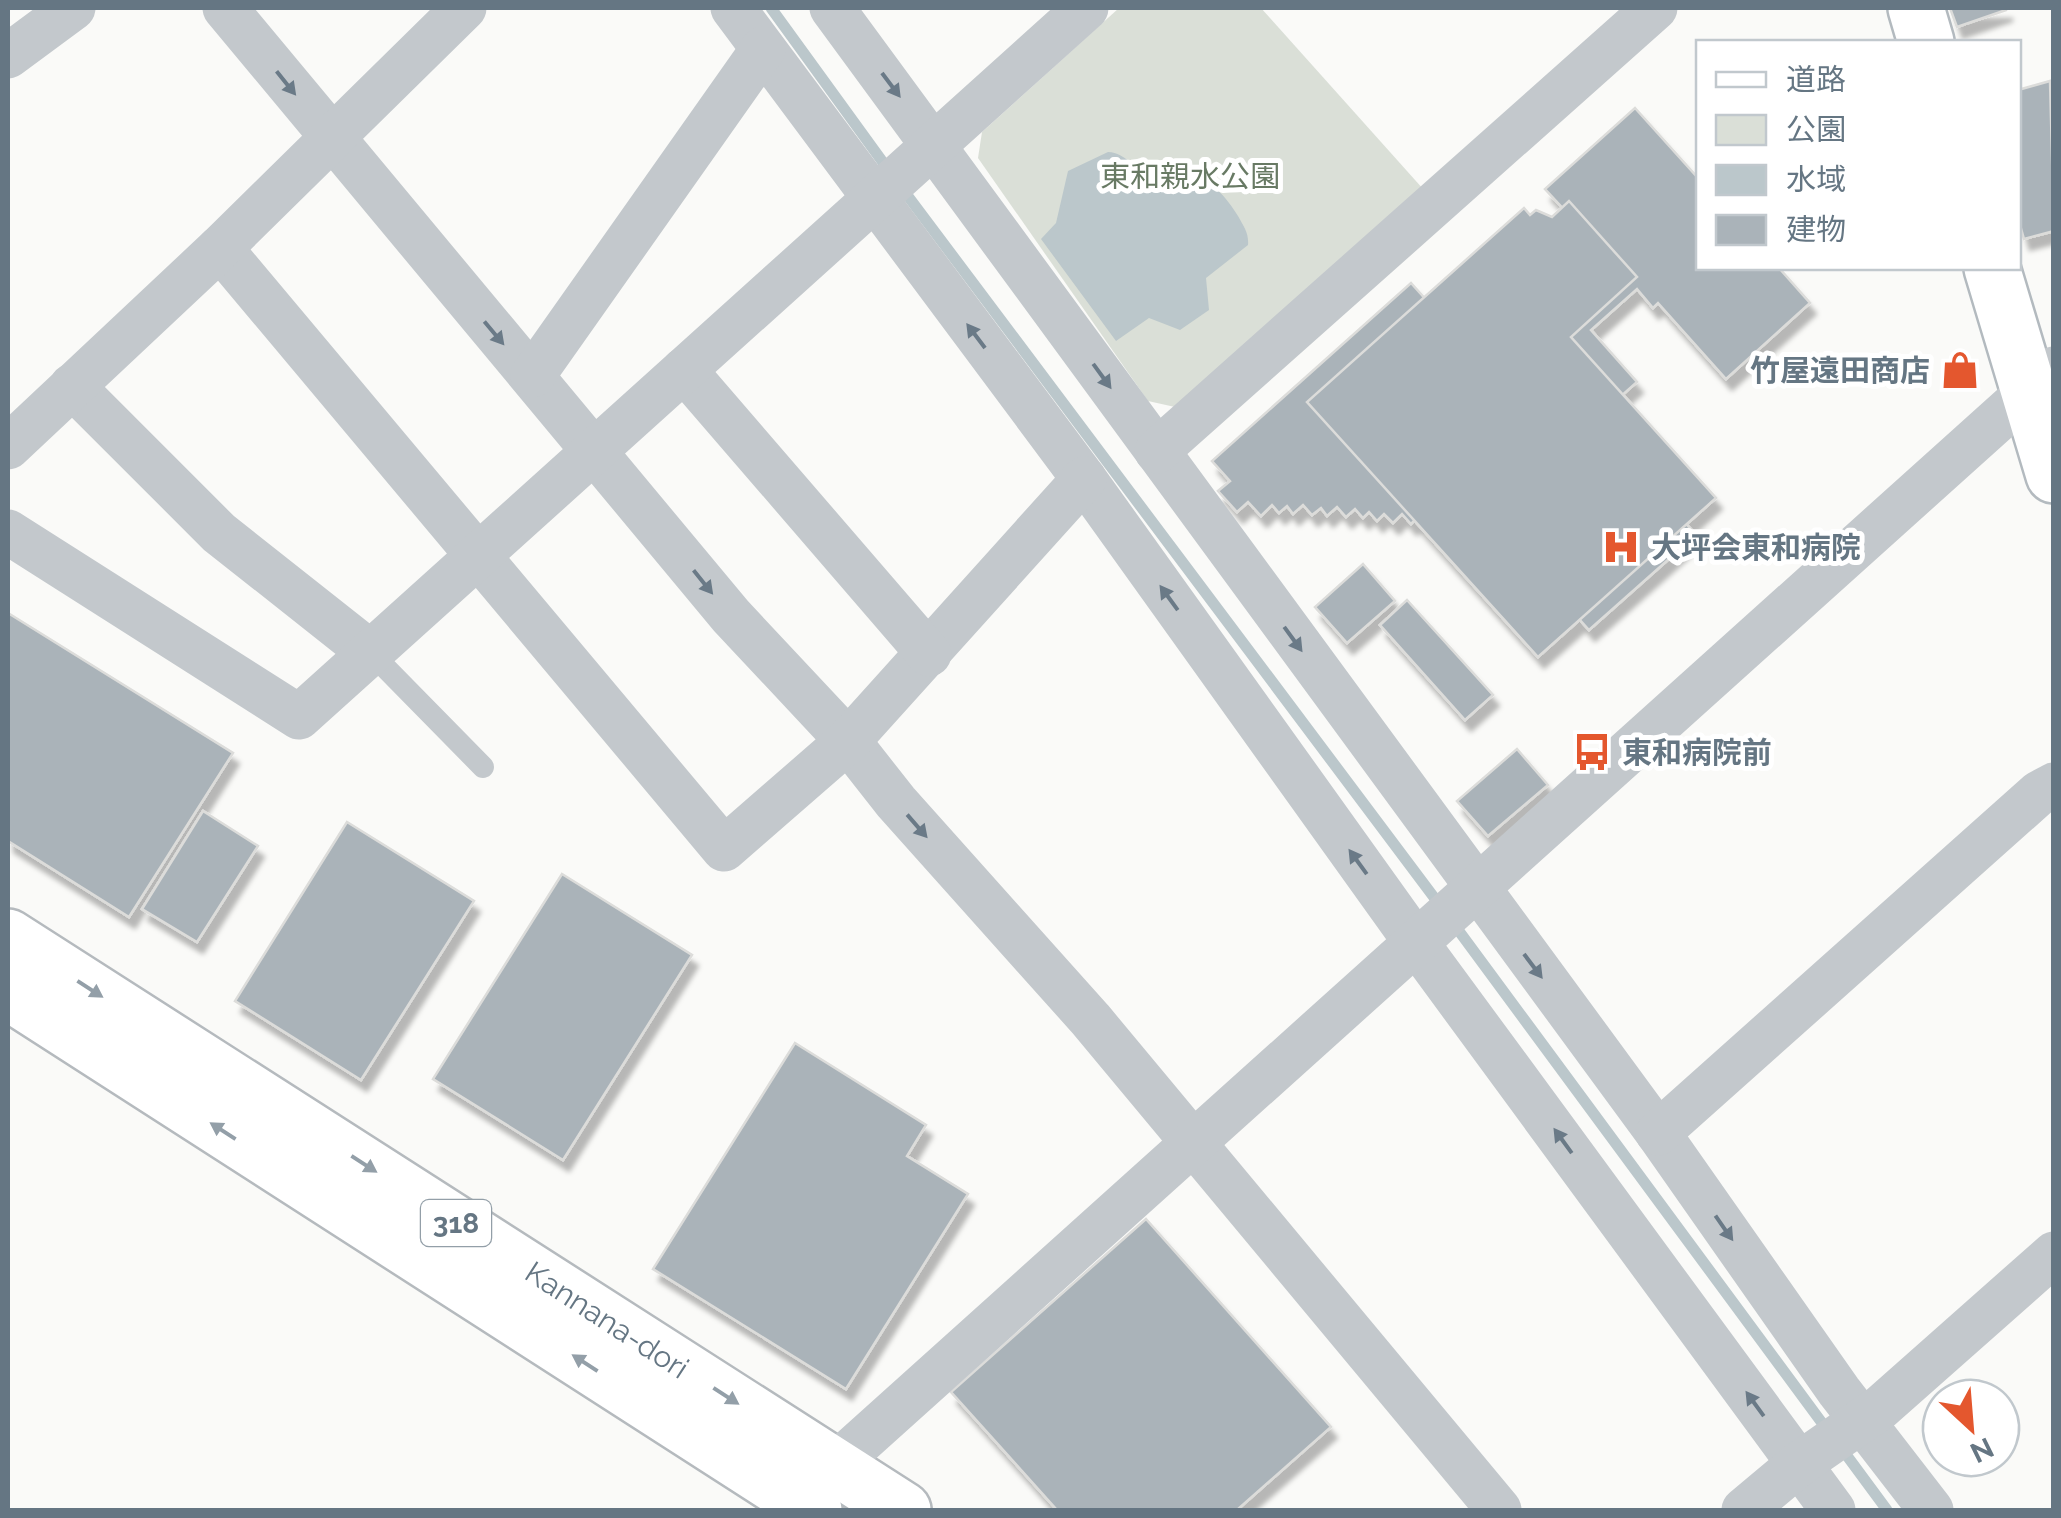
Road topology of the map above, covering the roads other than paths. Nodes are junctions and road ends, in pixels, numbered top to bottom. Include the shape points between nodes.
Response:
1 (73, 8) edge
2 (224, 8) edge
3 (464, 8) edge
4 (734, 8) edge
5 (832, 8) edge
6 (1086, 8) edge
7 (1655, 8) edge
8 (1916, 8) edge
9 (1925, 40) edge
10 (764, 49) junction
11 (8, 56) edge
12 (330, 138) junction
13 (935, 144) junction
14 (874, 199) junction
15 (220, 248) junction
16 (1993, 270) edge
17 (684, 370) junction
18 (532, 376) junction
19 (2041, 381) edge
20 (72, 386) junction
21 (15, 422) edge
22 (596, 450) junction
23 (1156, 452) junction
24 (2054, 475) edge
25 (1084, 479) junction
26 (8, 532) edge
27 (479, 556) junction
28 (372, 654) junction
29 (928, 654) junction
30 (848, 740) junction
31 (482, 767) dead end
32 (2054, 786) edge
33 (1474, 888) junction
34 (8, 937) edge
35 (1415, 941) junction
36 (8, 992) edge
37 (1658, 1134) junction
38 (1191, 1144) junction
39 (2054, 1254) edge
40 (1863, 1422) junction
41 (1799, 1464) junction
42 (825, 1488) edge
43 (903, 1510) edge
44 (1499, 1510) edge
45 (1744, 1510) edge
46 (1833, 1510) edge
47 (1931, 1510) edge

1 - 11 street
2 -> 12 street
3 - 12 street
4 - 10 street
5 -> 13 street
6 - 13 street
7 - 23 street
8 - 9 main road
10 - 14 street
10 - 18 street
12 - 15 street
12 -> 18 street
13 - 14 street
13 -> 23 street
14 - 17 street
25 -> 14 street
15 - 20 street
15 - 27 street
16 - 19 main road
17 - 22 street
17 - 29 street
18 - 22 street
19 - 24 main road
19 - 33 street
20 - 21 street
20 - 28 street via 219,533
22 - 27 street
22 -> 30 street via 731,616
23 -> 33 street
25 - 29 street
35 -> 25 street
26 - 28 street via 299,718
27 - 28 street
27 - 30 street via 724,849
28 - 31 lane
29 - 30 street
30 -> 38 street
32 - 37 street
33 - 35 street
33 -> 37 street
34 -> 42 main road, Kannana-dori / 318
35 - 38 street
41 -> 35 street
42 -> 36 main road, Kannana-dori / 318
37 -> 40 street
38 - 42 street
38 - 44 street
39 - 40 street
40 - 41 street
40 - 47 street
41 - 45 street
41 - 46 street
42 - 43 main road, Kannana-dori / 318

